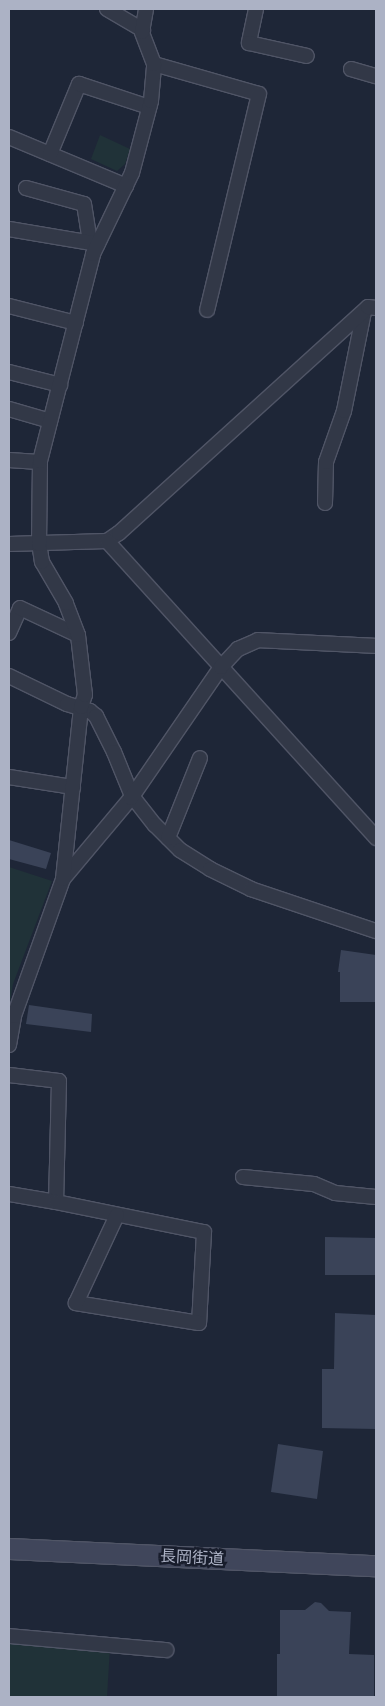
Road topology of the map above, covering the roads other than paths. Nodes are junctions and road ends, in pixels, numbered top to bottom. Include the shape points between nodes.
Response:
1 (107, 9) edge
2 (146, 9) edge
3 (256, 9) edge
4 (143, 30) junction
5 (307, 56) dead end
6 (154, 64) junction
7 (351, 68) dead end
8 (376, 76) edge
9 (149, 107) junction
10 (9, 137) edge
11 (50, 154) junction
12 (126, 186) junction
13 (26, 188) dead end
14 (9, 229) edge
15 (94, 244) junction
16 (9, 306) edge
17 (207, 310) dead end
18 (370, 310) edge
19 (76, 323) junction
20 (9, 372) edge
21 (60, 384) junction
22 (9, 410) edge
23 (50, 421) junction
24 (9, 460) edge
25 (40, 462) junction
26 (324, 503) dead end
27 (106, 541) junction
28 (9, 544) edge
29 (39, 544) junction
30 (9, 633) edge
31 (78, 635) junction
32 (376, 646) edge
33 (221, 667) junction
34 (9, 676) edge
35 (81, 707) junction
36 (200, 758) dead end
37 (9, 777) edge
38 (73, 786) junction
39 (132, 796) junction
40 (168, 838) junction
41 (376, 838) edge
42 (63, 879) junction
43 (376, 931) edge
44 (9, 1045) edge
45 (9, 1075) edge
46 (243, 1177) dead end
47 (9, 1194) edge
48 (376, 1197) edge
49 (56, 1202) junction
50 (117, 1215) junction
51 (9, 1549) edge
52 (376, 1566) edge
53 (9, 1636) edge
54 (166, 1650) dead end

1 - 4 street
2 - 4 street
3 - 5 street via 249,44
4 - 6 street
6 - 9 street
6 - 17 street via 259,94
7 - 8 street
9 - 11 street via 79,84
9 - 12 street
10 - 11 street
11 - 12 street
12 - 15 street
13 - 15 street via 84,204
14 - 15 street
15 - 19 street
16 - 19 street
18 - 26 street via 344,411 326,462
18 - 27 street via 120,533
19 - 21 street
20 - 21 street
21 - 23 street
22 - 23 street
23 - 25 street
24 - 25 street
25 - 29 street
27 - 29 street
27 - 33 street
28 - 29 street
29 - 31 street via 42,562 66,604
30 - 31 street via 20,608
31 - 35 street via 85,695
32 - 33 street via 258,640 238,649
33 - 39 street
33 - 41 street
34 - 35 street via 67,704
35 - 38 street
35 - 39 street via 96,716 103,726
36 - 40 street
37 - 38 street
38 - 42 street
39 - 40 street
39 - 42 street
40 - 43 street via 180,850 235,882
42 - 44 street via 14,1016
45 - 49 street via 60,1081
46 - 48 street via 314,1184 335,1193
47 - 49 street
49 - 50 street
50 - 50 street via 204,1232 199,1323 76,1303
51 - 52 street, 長岡街道
53 - 54 street

